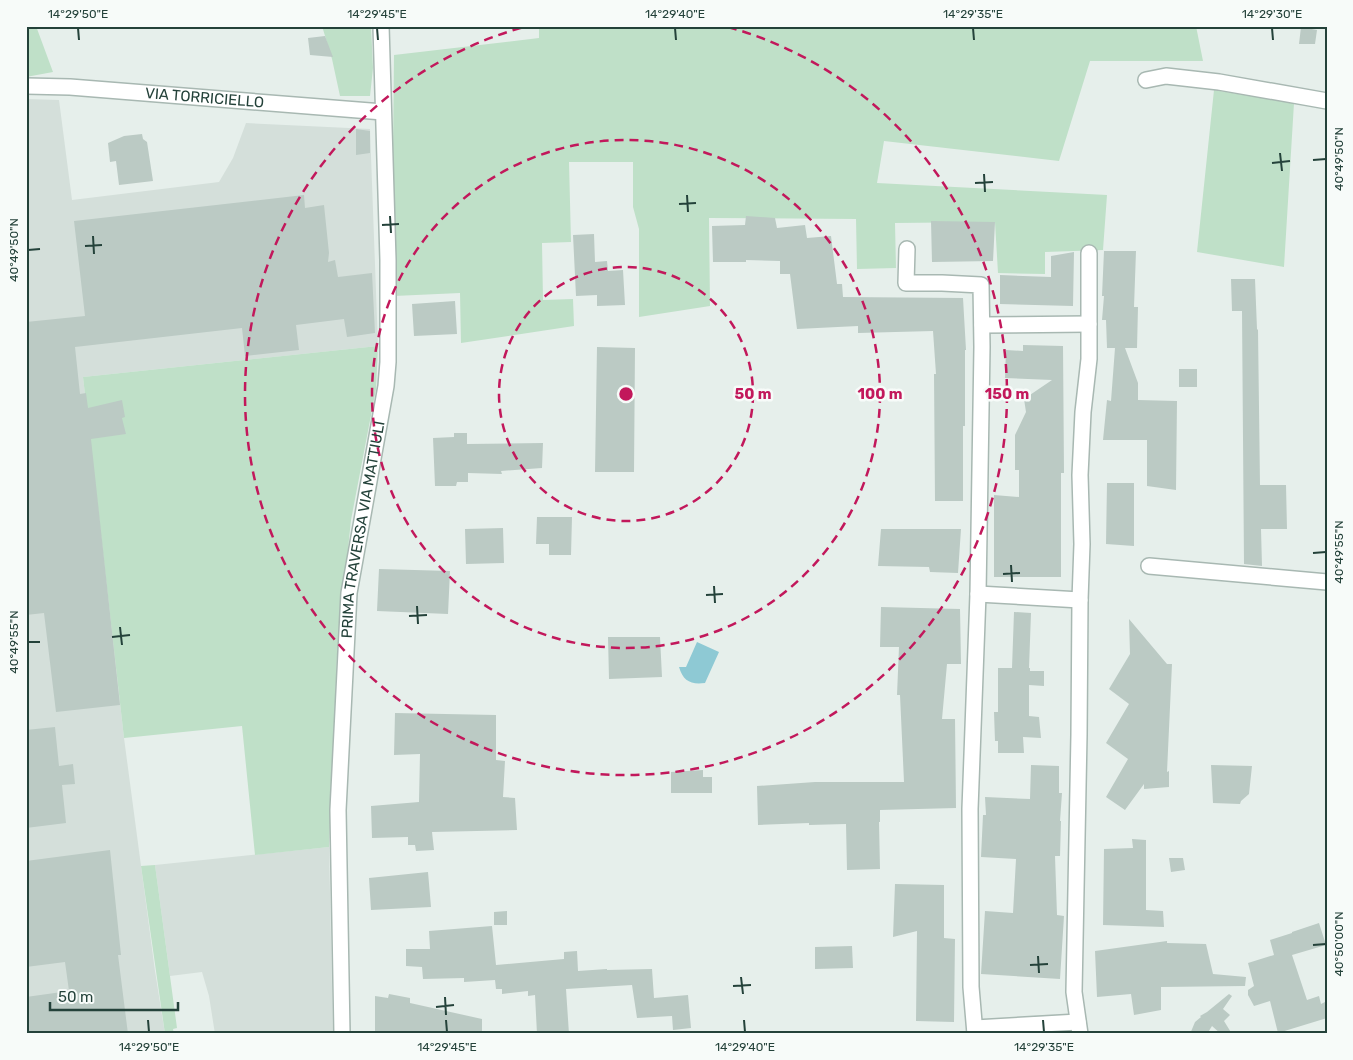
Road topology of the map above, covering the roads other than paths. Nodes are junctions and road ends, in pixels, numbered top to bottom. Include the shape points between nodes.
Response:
1 (381, 26) edge
2 (1146, 80) dead end
3 (26, 86) edge
4 (1327, 101) edge
5 (383, 112) junction
6 (906, 250) dead end
7 (1089, 252) dead end
8 (1089, 324) junction
9 (982, 325) junction
10 (1148, 566) dead end
11 (1327, 582) edge
12 (978, 594) junction
13 (1080, 600) junction
14 (1079, 1028) edge
15 (975, 1031) edge
16 (342, 1034) edge

1 - 5 street, PRIMA TRAVERSA VIA MATTIULI
2 - 4 street via 1166,76 1219,82
3 - 5 street, VIA TORRICIELLO
5 - 16 street, PRIMA TRAVERSA VIA MATTIULI via 388,362 349,593 338,810
6 - 9 street via 906,284 981,285
7 - 8 street
8 - 9 street
8 - 13 street via 1080,475
9 - 12 street
10 - 11 street
12 - 13 street
12 - 15 street via 970,810 971,987
13 - 14 street via 1074,992
14 - 15 street

